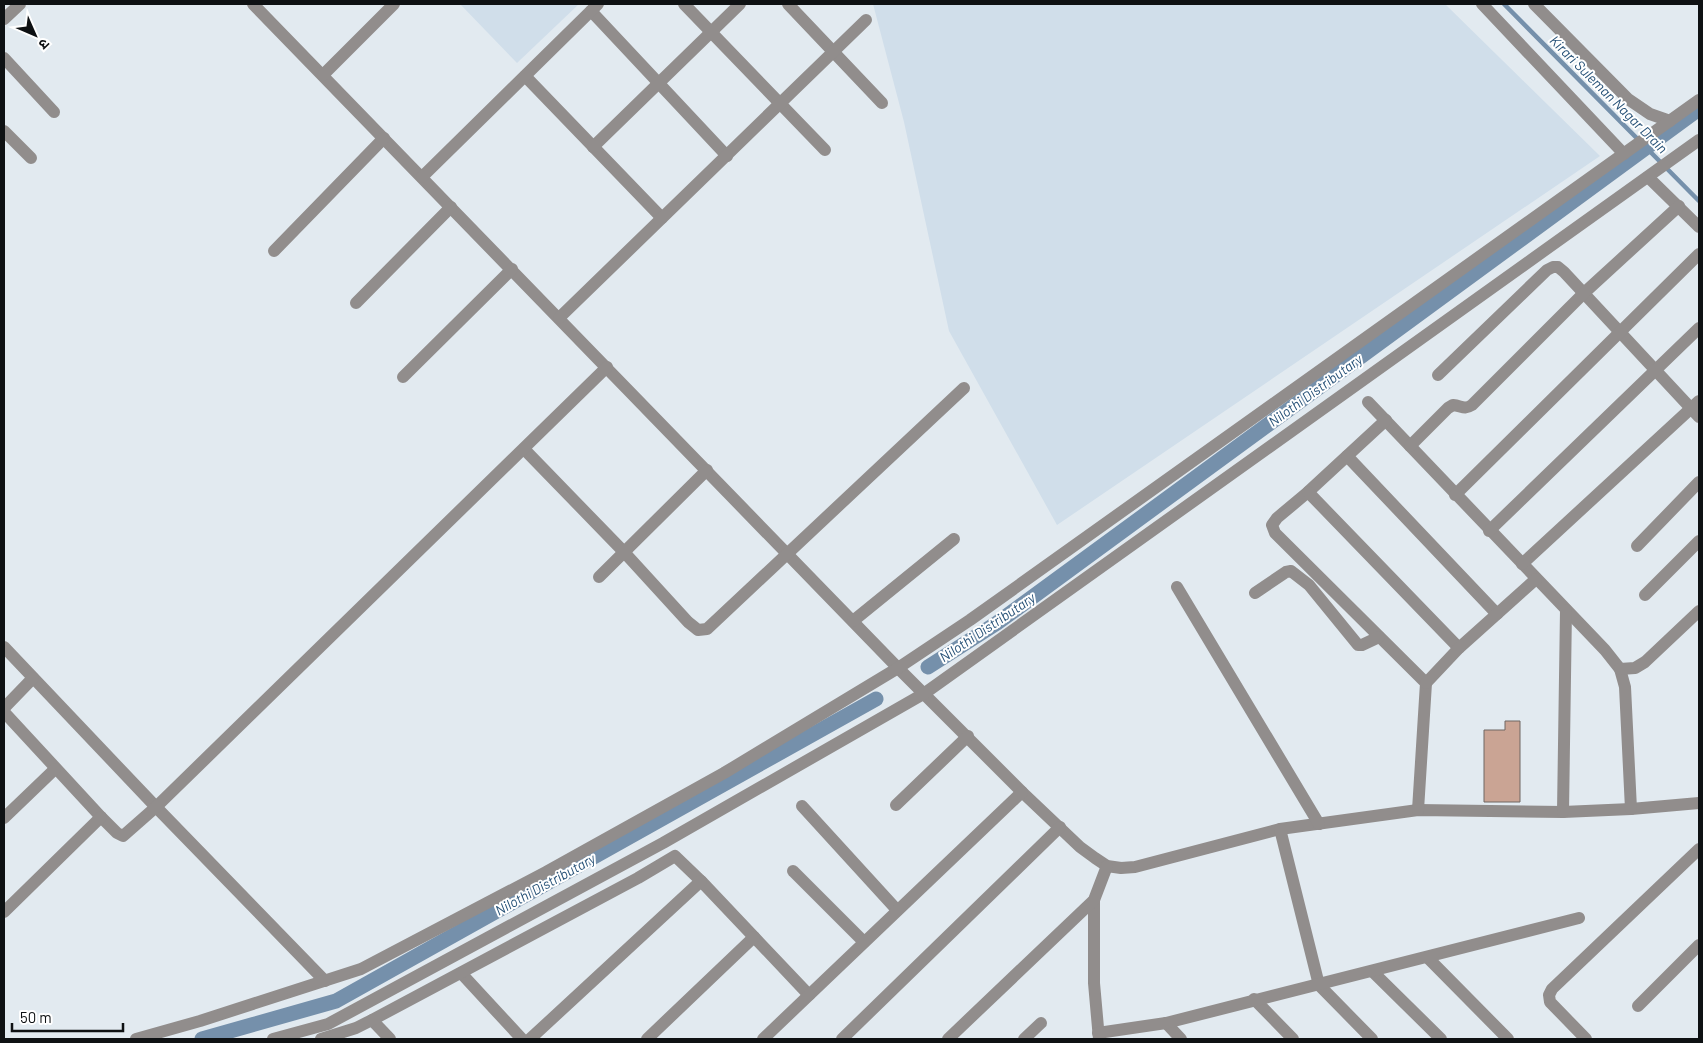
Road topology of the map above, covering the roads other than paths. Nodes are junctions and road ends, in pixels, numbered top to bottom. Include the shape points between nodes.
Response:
1 (253, 4) edge
2 (394, 4) edge
3 (684, 4) edge
4 (740, 4) edge
5 (788, 4) edge
6 (1482, 4) edge
7 (1534, 4) edge
8 (16, 5) edge
9 (594, 8) edge
10 (4, 19) edge
11 (866, 20) dead end
12 (711, 32) junction
13 (834, 52) junction
14 (4, 58) edge
15 (323, 75) junction
16 (525, 76) junction
17 (658, 83) junction
18 (1699, 100) edge
19 (882, 103) dead end
20 (781, 104) junction
21 (54, 112) dead end
22 (1670, 121) junction
23 (4, 131) edge
24 (384, 138) junction
25 (1699, 140) edge
26 (593, 147) junction
27 (825, 150) dead end
28 (1629, 151) junction
29 (727, 156) junction
30 (30, 158) dead end
31 (1650, 175) junction
32 (422, 177) junction
33 (1679, 206) junction
34 (451, 207) junction
35 (662, 218) junction
36 (1699, 227) edge
37 (274, 251) dead end
38 (1699, 254) edge
39 (512, 269) junction
40 (1584, 293) junction
41 (356, 302) dead end
42 (559, 318) junction
43 (1699, 328) edge
44 (1620, 332) junction
45 (608, 367) junction
46 (1656, 370) junction
47 (1438, 375) dead end
48 (403, 377) dead end
49 (964, 388) dead end
50 (1368, 402) dead end
51 (1697, 409) edge
52 (1386, 420) junction
53 (1410, 446) junction
54 (524, 449) junction
55 (1347, 456) junction
56 (707, 470) junction
57 (1699, 482) edge
58 (1308, 492) junction
59 (1455, 494) junction
60 (1489, 530) junction
61 (954, 539) dead end
62 (1699, 540) edge
63 (1636, 546) dead end
64 (624, 552) junction
65 (787, 553) junction
66 (1522, 564) junction
67 (599, 577) dead end
68 (1536, 579) junction
69 (1177, 587) dead end
70 (1255, 593) dead end
71 (1646, 594) dead end
72 (1566, 610) junction
73 (1699, 611) edge
74 (1497, 614) junction
75 (853, 621) junction
76 (1379, 637) junction
77 (4, 647) edge
78 (1459, 648) junction
79 (898, 668) junction
80 (1620, 669) junction
81 (33, 678) junction
82 (1426, 683) junction
83 (925, 693) junction
84 (4, 708) edge
85 (4, 712) edge
86 (968, 736) junction
87 (55, 769) junction
88 (1022, 792) junction
89 (1699, 803) edge
90 (896, 805) dead end
91 (802, 806) dead end
92 (156, 808) junction
93 (1631, 809) junction
94 (1418, 810) junction
95 (1563, 812) junction
96 (101, 817) junction
97 (4, 818) edge
98 (1319, 824) junction
99 (1060, 827) junction
100 (1280, 829) junction
101 (664, 843) junction
102 (1698, 853) edge
103 (675, 856) junction
104 (1107, 866) junction
105 (793, 871) dead end
106 (701, 881) junction
107 (1094, 900) junction
108 (897, 910) junction
109 (4, 912) edge
110 (1579, 918) dead end
111 (754, 937) junction
112 (864, 942) junction
113 (1699, 946) edge
114 (1428, 958) junction
115 (1372, 971) junction
116 (461, 973) junction
117 (325, 981) junction
118 (1319, 985) junction
119 (809, 995) junction
120 (1254, 999) junction
121 (1638, 1006) dead end
122 (372, 1020) junction
123 (1041, 1023) dead end
124 (1166, 1023) junction
125 (1099, 1036) edge
126 (136, 1039) edge
127 (274, 1039) edge
128 (321, 1039) edge
129 (390, 1039) edge
130 (522, 1039) edge
131 (530, 1039) edge
132 (647, 1039) edge
133 (763, 1039) edge
134 (842, 1039) edge
135 (948, 1039) edge
136 (1024, 1039) edge
137 (1181, 1039) edge
138 (1293, 1039) edge
139 (1372, 1039) edge
140 (1441, 1039) edge
141 (1508, 1039) edge
142 (1586, 1039) edge

1 - 15 street
2 - 15 street
3 - 12 street
4 - 12 street
5 - 13 street
6 - 28 street
7 - 22 street via 1628,99 1650,114
8 - 10 street
9 - 16 street
9 - 17 street
11 - 13 street
12 - 17 street
12 - 20 street
13 - 19 street
13 - 20 street
14 - 21 street
15 - 24 street
16 - 26 street
16 - 32 street
17 - 26 street
17 - 29 street
18 - 22 street
20 - 27 street
20 - 29 street
22 - 28 street
23 - 30 street
24 - 32 street
24 - 37 street
25 - 31 street
26 - 35 street
28 - 79 street
29 - 35 street
31 - 33 street
31 - 83 street
32 - 34 street
33 - 36 street
33 - 40 street
34 - 39 street
34 - 41 street
35 - 42 street
38 - 44 street
39 - 42 street
39 - 48 street
40 - 44 street
40 - 47 street via 1558,267 1547,270
40 - 53 street via 1472,405 1448,408
42 - 45 street
43 - 46 street
44 - 46 street
44 - 59 street
45 - 54 street
45 - 56 street
46 - 51 street
46 - 60 street
49 - 65 street
50 - 52 street
51 - 66 street
52 - 53 street
52 - 55 street
53 - 59 street
54 - 64 street
54 - 92 street
55 - 58 street
55 - 74 street
56 - 64 street
56 - 65 street
57 - 63 street
58 - 76 street via 1277,518 1272,526 1275,533
58 - 78 street
59 - 60 street
60 - 66 street
61 - 75 street
62 - 71 street
64 - 65 street via 698,630 707,628
64 - 67 street
65 - 75 street
66 - 68 street
68 - 72 street
68 - 74 street
69 - 98 street
70 - 76 street via 1290,571 1309,585 1358,645
72 - 80 street
72 - 95 street
73 - 80 street via 1645,662 1635,668
74 - 78 street
75 - 79 street
76 - 82 street
77 - 81 street
78 - 82 street
79 - 83 street
79 - 117 street via 724,773 546,872 362,969
80 - 93 street via 1625,687
81 - 84 street
81 - 92 street
82 - 94 street
83 - 86 street
83 - 101 street
85 - 87 street
86 - 88 street
86 - 90 street
87 - 96 street
87 - 97 street
88 - 99 street
88 - 108 street
89 - 93 street
91 - 108 street
92 - 96 street via 123,836
92 - 117 street
93 - 95 street
94 - 95 street
94 - 98 street
96 - 109 street
98 - 100 street
99 - 104 street via 1080,847
99 - 134 street
100 - 104 street via 1134,866
100 - 118 street
101 - 103 street
101 - 127 street via 328,1024
102 - 142 street via 1552,989 1550,1002
103 - 106 street
103 - 116 street
104 - 107 street
105 - 112 street
106 - 111 street
106 - 131 street
107 - 125 street via 1094,984
107 - 135 street
108 - 112 street
110 - 114 street
111 - 119 street
111 - 132 street
112 - 119 street
113 - 121 street
114 - 115 street
114 - 141 street
115 - 118 street
115 - 140 street
116 - 122 street
116 - 130 street
117 - 126 street
118 - 120 street
118 - 139 street
119 - 133 street
120 - 124 street
120 - 138 street
122 - 128 street
122 - 129 street
123 - 136 street
124 - 125 street
124 - 137 street

